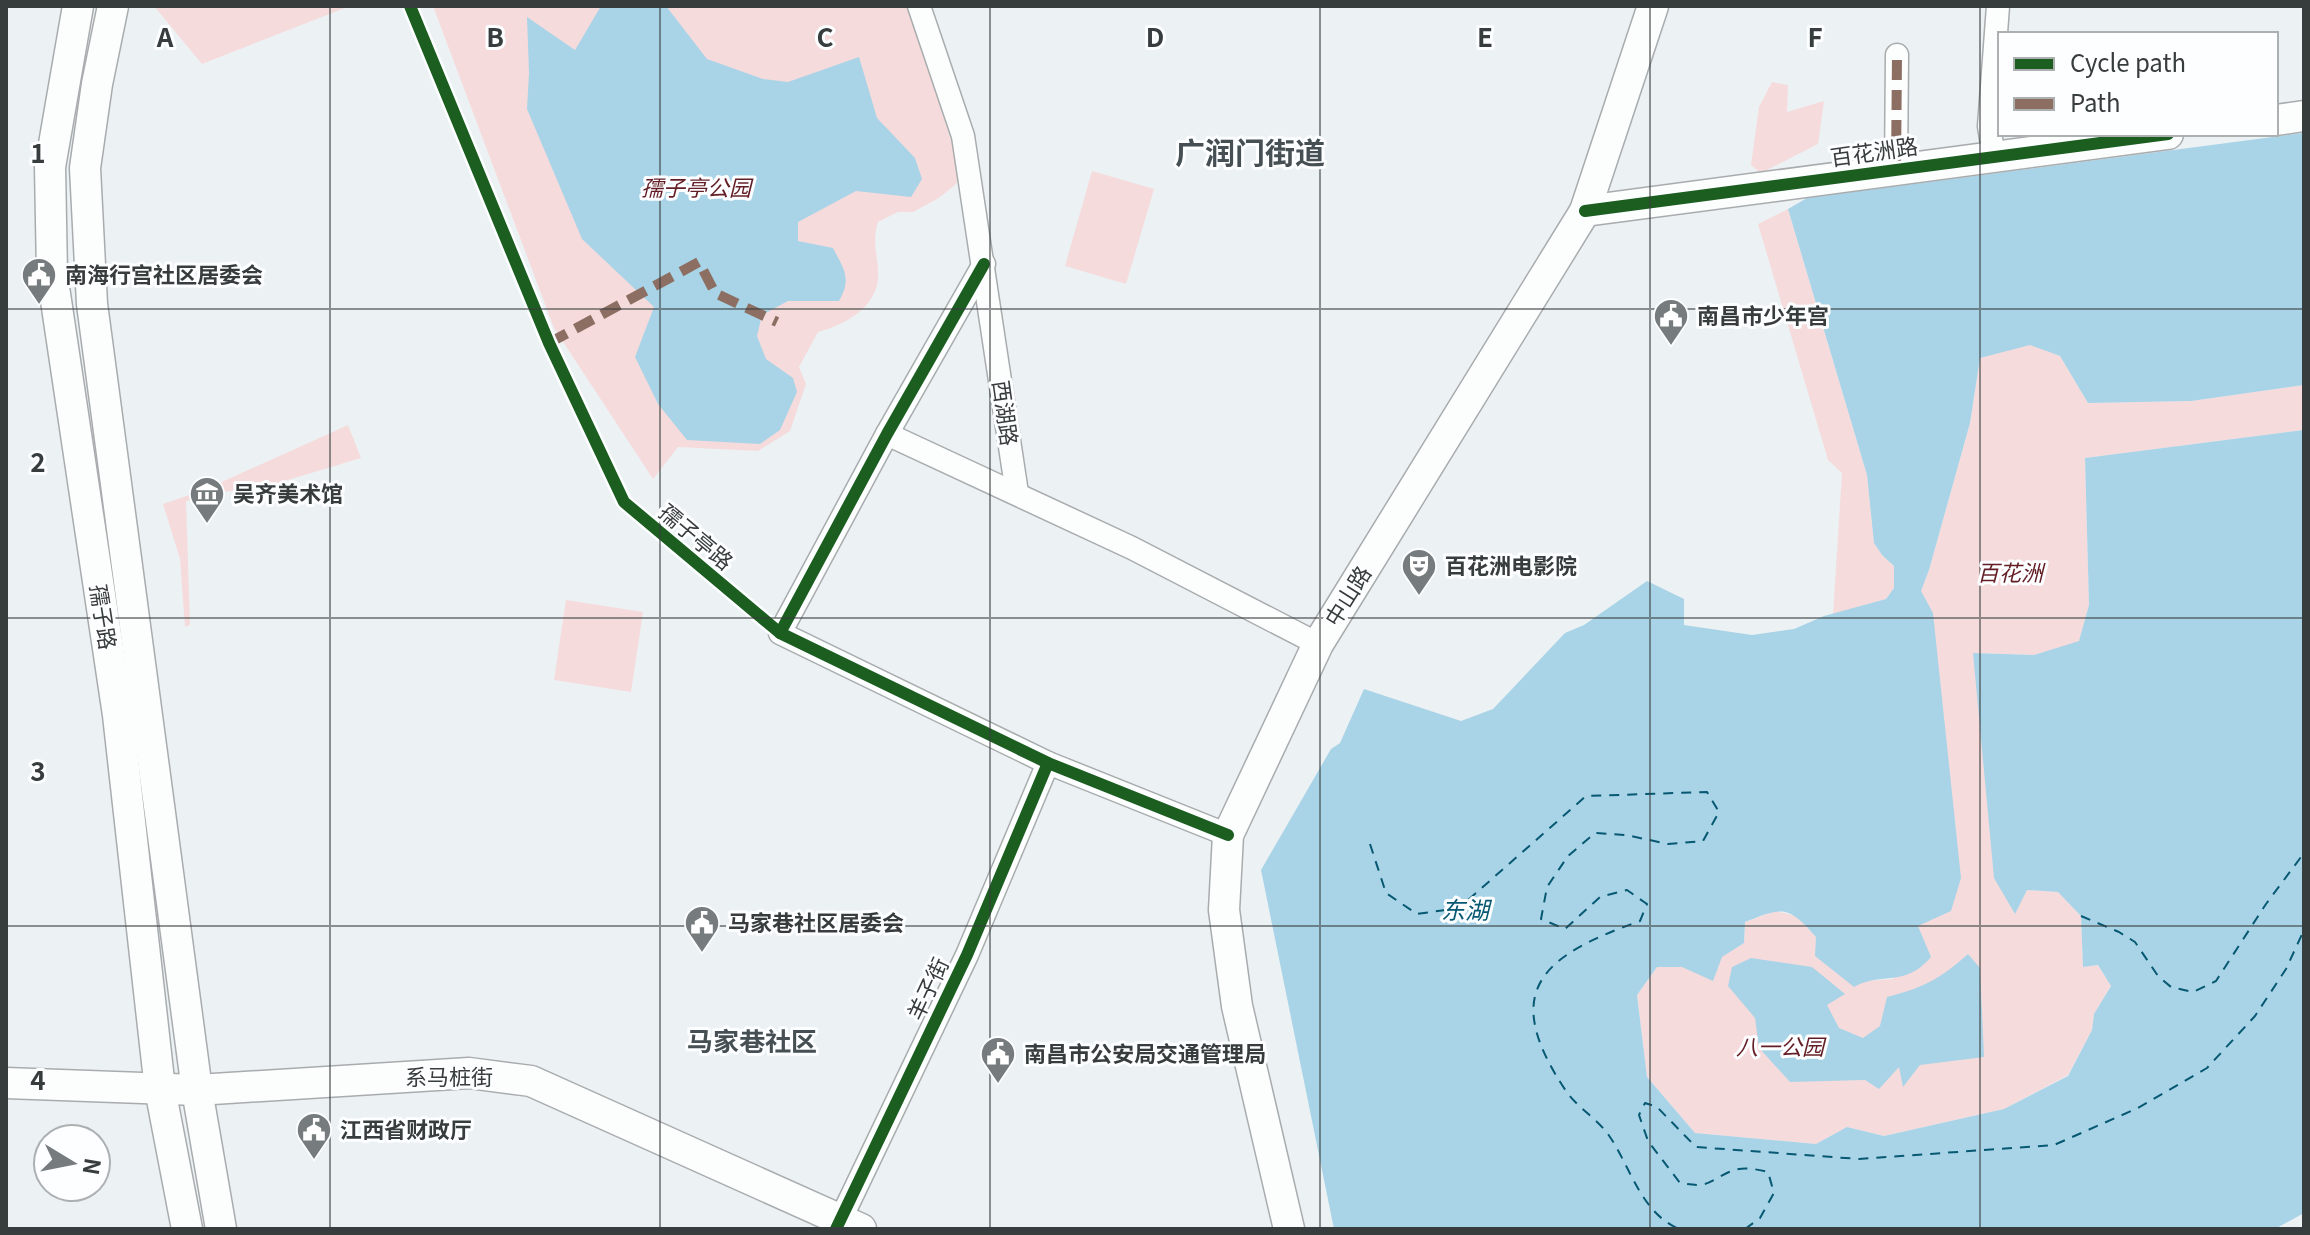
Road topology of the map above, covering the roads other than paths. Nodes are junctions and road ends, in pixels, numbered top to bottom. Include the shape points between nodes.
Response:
1 (78, 6) edge
2 (113, 6) edge
3 (919, 6) edge
4 (1653, 6) edge
5 (1998, 6) edge
6 (1897, 55) dead end
7 (2304, 116) edge
8 (2278, 120) edge
9 (2153, 136) edge
10 (1994, 157) junction
11 (1896, 170) junction
12 (1585, 211) junction
13 (984, 264) junction
14 (887, 434) junction
15 (1016, 485) junction
16 (1137, 537) dead end
17 (1318, 644) junction
18 (1048, 763) junction
19 (1228, 835) junction
20 (6, 1083) edge
21 (197, 1090) junction
22 (162, 1094) junction
23 (6, 1095) edge
24 (846, 1226) edge
25 (187, 1229) edge
26 (221, 1229) edge
27 (1289, 1229) edge

1 - 22 main road, 孺子路 via 50,167 52,274 118,715
2 - 21 main road, 孺子路 via 85,168 92,304
3 - 13 street, 西湖路 via 963,136
4 - 12 main road, 中山路
5 - 10 street via 1989,126
6 - 11 street
7 - 8 main road
9 - 10 main road, 百花洲路
10 - 11 main road, 百花洲路
11 - 12 main road, 百花洲路
12 - 17 main road, 中山路
13 - 14 street
13 - 15 street, 西湖路
14 - 15 street
14 - 18 street via 780,633
15 - 16 street
15 - 17 street
17 - 19 main road, 中山路
18 - 19 street
18 - 24 street, 羊子街
19 - 27 main road, 中山路 via 1224,910 1237,1006
20 - 22 main road, 系马桩街
21 - 22 main road, 系马桩街
21 - 24 main road, 系马桩街 via 461,1073 531,1081
21 - 26 main road, 孺子路
22 - 23 main road
22 - 25 main road, 孺子路

